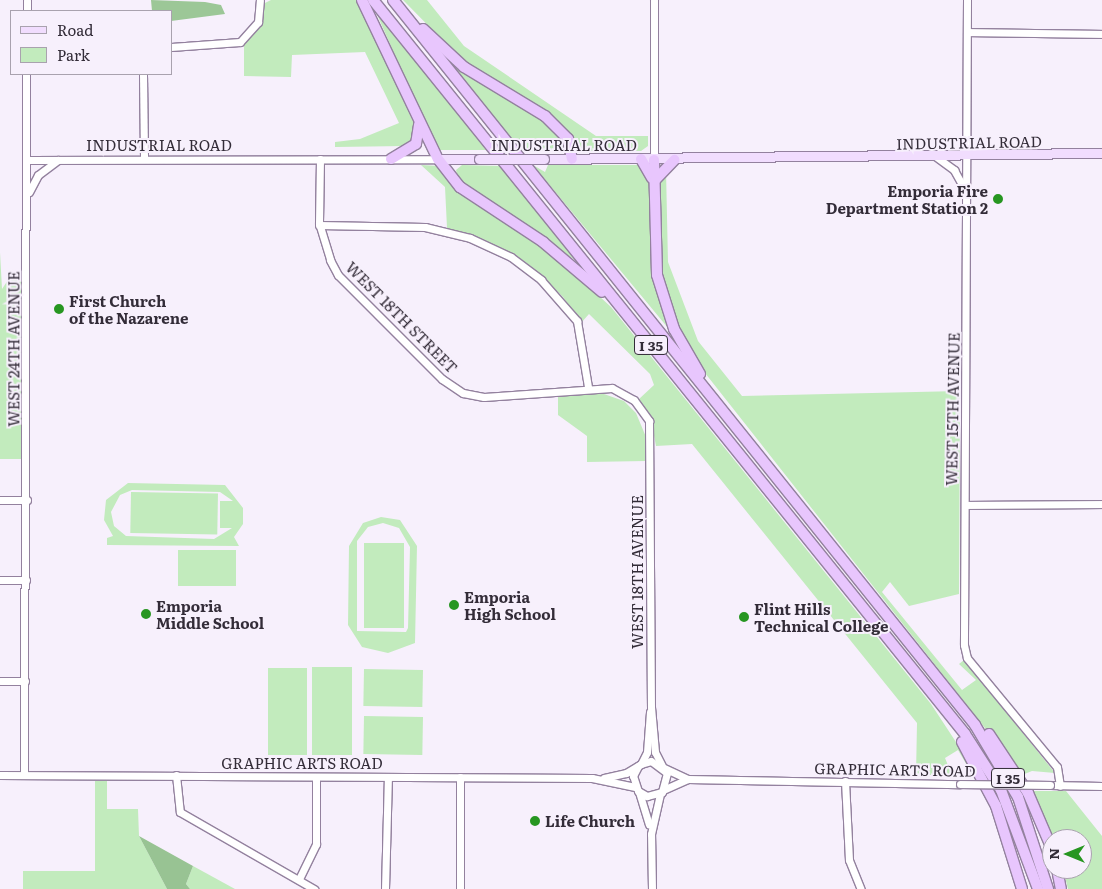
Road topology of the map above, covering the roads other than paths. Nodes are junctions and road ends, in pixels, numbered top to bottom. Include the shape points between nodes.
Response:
1 (260, 0) edge
2 (362, 0) edge
3 (373, 0) edge
4 (654, 0) edge
5 (967, 0) edge
6 (396, 4) edge
7 (967, 32) junction
8 (1102, 34) edge
9 (172, 47) edge
10 (26, 75) edge
11 (144, 75) edge
12 (416, 113) junction
13 (1102, 153) edge
14 (967, 155) junction
15 (935, 156) junction
16 (144, 159) junction
17 (320, 159) junction
18 (391, 159) junction
19 (438, 159) junction
20 (572, 159) junction
21 (641, 159) junction
22 (26, 160) junction
23 (58, 160) junction
24 (654, 160) junction
25 (674, 160) junction
26 (654, 183) junction
27 (967, 196) junction
28 (27, 197) junction
29 (320, 225) junction
30 (623, 311) junction
31 (588, 387) junction
32 (727, 417) junction
33 (651, 437) joint
34 (0, 500) edge
35 (27, 500) junction
36 (1102, 504) edge
37 (965, 505) junction
38 (0, 580) edge
39 (26, 580) junction
40 (940, 680) junction
41 (0, 681) edge
42 (25, 681) junction
43 (929, 690) junction
44 (651, 707) junction
45 (639, 765) junction
46 (663, 767) junction
47 (0, 774) edge
48 (24, 775) junction
49 (176, 775) junction
50 (316, 777) junction
51 (388, 777) junction
52 (460, 777) junction
53 (604, 778) junction
54 (688, 779) junction
55 (845, 781) junction
56 (1060, 786) junction
57 (1102, 786) edge
58 (637, 789) junction
59 (662, 791) junction
60 (1042, 829) edge
61 (651, 834) junction
62 (299, 879) junction
63 (314, 889) edge
64 (386, 889) edge
65 (460, 889) edge
66 (652, 889) edge
67 (861, 889) edge
68 (1022, 889) edge
69 (1038, 889) edge
70 (1048, 889) edge

1 - 9 street via 258,22 240,42
2 - 12 highway
3 - 30 highway, I 35
4 - 24 street
5 - 7 street, WEST 15TH AVENUE
6 - 20 highway via 464,68 545,116 568,140
6 - 32 highway, I 35
7 - 8 street
7 - 14 street, WEST 15TH AVENUE
10 - 22 street, WEST 24TH AVENUE
11 - 16 street
12 - 18 highway via 420,137
12 - 19 highway
13 - 14 main road, INDUSTRIAL ROAD
14 - 15 main road, INDUSTRIAL ROAD
14 - 27 street, WEST 15TH AVENUE
15 - 25 main road, INDUSTRIAL ROAD
15 - 27 street via 954,170
16 - 17 street, INDUSTRIAL ROAD
16 - 23 street, INDUSTRIAL ROAD
17 - 18 street, INDUSTRIAL ROAD
17 - 29 street, WEST 18TH STREET
18 - 19 street, INDUSTRIAL ROAD
19 - 20 main road, INDUSTRIAL ROAD, bridge
19 - 30 highway via 477,202 544,242
20 - 21 main road, INDUSTRIAL ROAD
21 - 24 main road, INDUSTRIAL ROAD
21 - 26 highway
22 - 23 street, INDUSTRIAL ROAD
22 - 28 street, WEST 24TH AVENUE
23 - 28 street via 38,175
24 - 25 main road, INDUSTRIAL ROAD
24 - 26 highway
25 - 26 highway via 660,170
26 - 32 highway via 654,256 665,307 681,342
27 - 37 street, WEST 15TH AVENUE
28 - 35 street, WEST 24TH AVENUE
29 - 31 street, WEST 18TH STREET via 338,275 450,385 484,397
29 - 31 street via 425,227 470,238 511,257 541,280 577,321
30 - 43 highway, I 35
31 - 33 street, WEST 18TH STREET via 612,388 634,400 649,421
32 - 40 highway, I 35
33 - 44 street, WEST 18TH AVENUE
34 - 35 street
35 - 39 street, WEST 24TH AVENUE
36 - 37 street
37 - 56 street, WEST 15TH AVENUE via 965,652 1057,767
38 - 39 street
39 - 42 street, WEST 24TH AVENUE
40 - 60 highway via 1012,766
40 - 70 highway, I 35 via 992,750 1018,797
41 - 42 street
42 - 48 street, WEST 24TH AVENUE
43 - 68 highway via 996,806
43 - 69 highway, I 35 via 1001,790
44 - 45 street, WEST 18TH AVENUE via 647,752
44 - 46 street, WEST 18TH AVENUE via 655,752
45 - 46 street via 651,761
45 - 53 street, GRAPHIC ARTS ROAD
45 - 58 street via 633,776
46 - 54 street, GRAPHIC ARTS ROAD
46 - 59 street via 668,779
47 - 48 street, GRAPHIC ARTS ROAD
48 - 49 street, GRAPHIC ARTS ROAD
49 - 50 street, GRAPHIC ARTS ROAD
49 - 62 street via 180,812
50 - 51 street, GRAPHIC ARTS ROAD
50 - 62 street via 316,844
51 - 52 street, GRAPHIC ARTS ROAD
51 - 64 street
52 - 53 street, GRAPHIC ARTS ROAD
52 - 65 street
53 - 58 street, GRAPHIC ARTS ROAD
54 - 55 street, GRAPHIC ARTS ROAD
54 - 59 street, GRAPHIC ARTS ROAD
55 - 56 street, GRAPHIC ARTS ROAD, bridge
55 - 67 street via 849,860
56 - 57 street, GRAPHIC ARTS ROAD
58 - 59 street via 647,796
58 - 61 street via 646,805
59 - 61 street via 654,805
61 - 66 street
62 - 63 street

